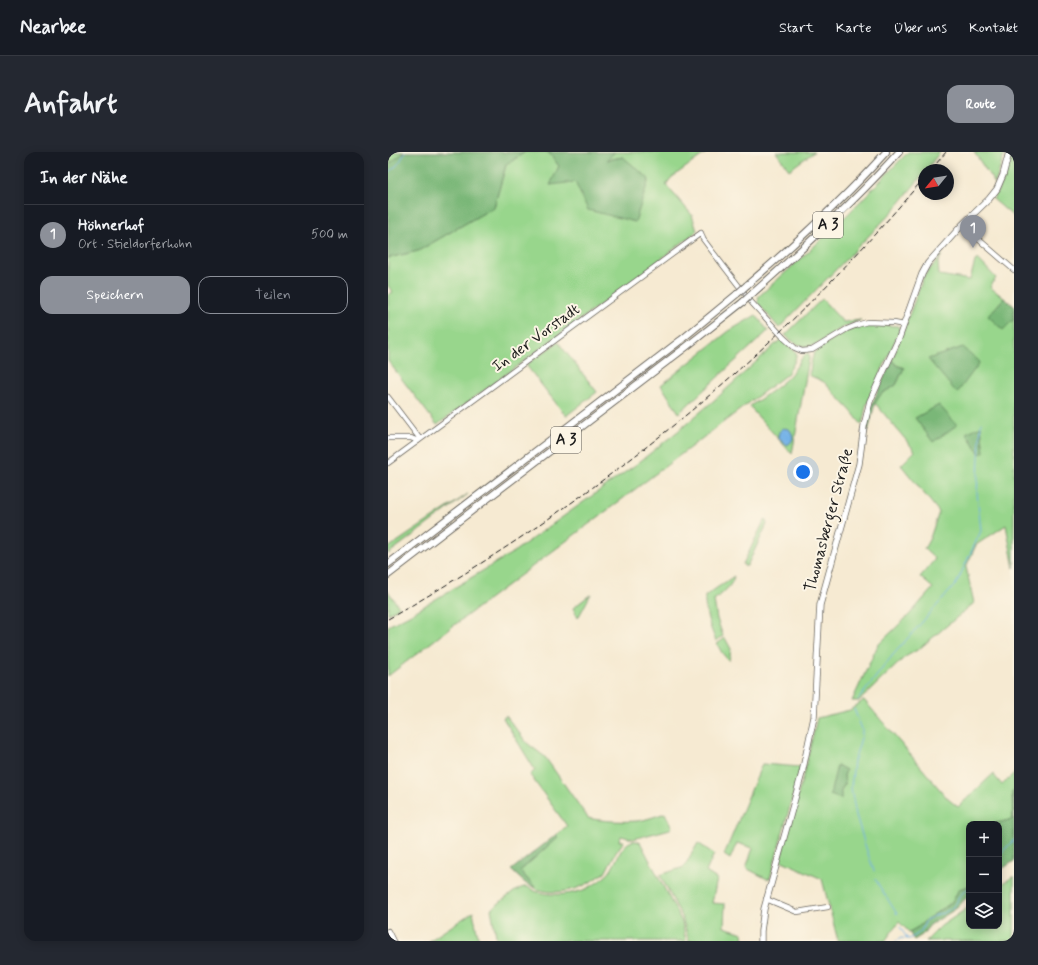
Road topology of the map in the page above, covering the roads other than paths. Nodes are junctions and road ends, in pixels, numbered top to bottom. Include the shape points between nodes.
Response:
1 (886, 152) edge
2 (899, 152) edge
3 (1009, 152) edge
4 (962, 225) junction
5 (1014, 270) edge
6 (904, 325) junction
7 (388, 397) edge
8 (388, 438) edge
9 (419, 440) junction
10 (388, 463) edge
11 (388, 564) edge
12 (388, 576) edge
13 (766, 900) junction
14 (828, 907) dead end
15 (388, 931) edge
16 (393, 941) edge
17 (761, 941) edge

1 - 11 highway, A 3, bridge via 813,226 737,294
2 - 12 highway, A 3, bridge via 853,201 743,302
3 - 4 main road, Thomasberger Straße via 997,189
4 - 5 street
4 - 6 main road, Thomasberger Straße via 928,263
6 - 9 street, In der Vorstadt via 867,322 857,324 812,350 802,351 795,348 752,303 701,233
6 - 13 main road, Thomasberger Straße via 870,401 859,464 820,605 814,717 802,773
7 - 9 street
8 - 9 street
9 - 10 street, In der Vorstadt
13 - 14 street via 797,912
13 - 17 main road, Thomasberger Straße
15 - 16 street

